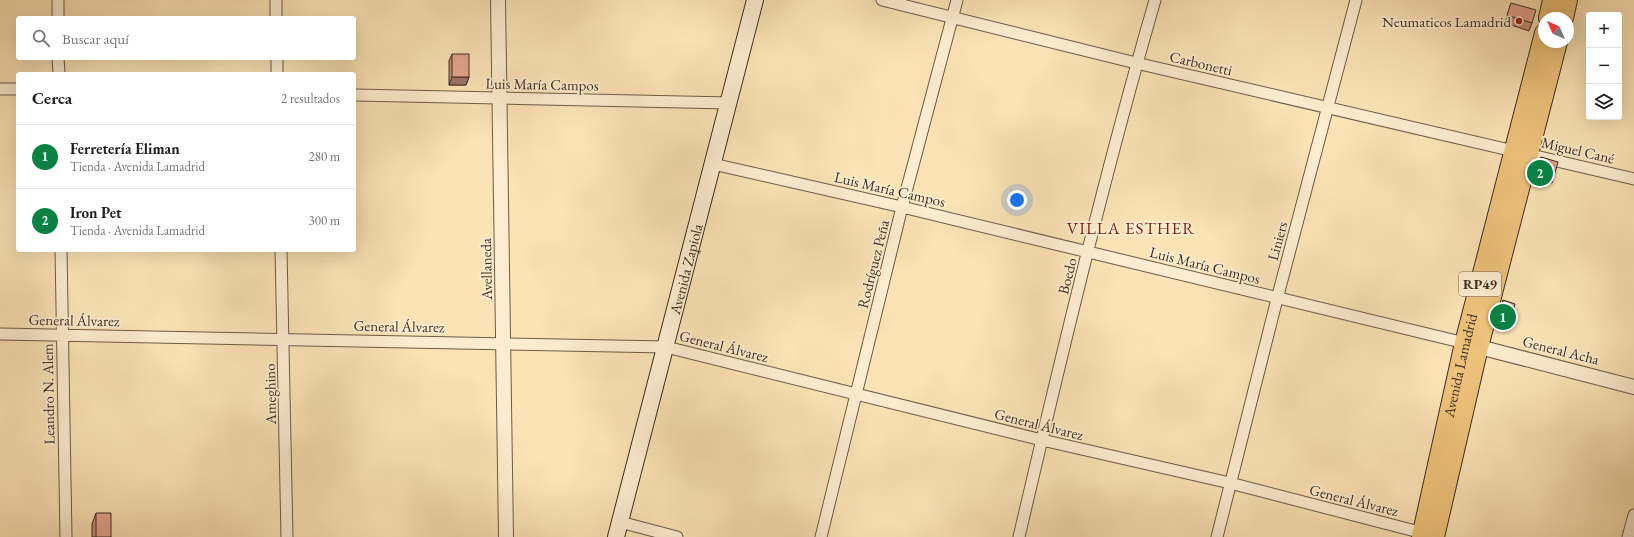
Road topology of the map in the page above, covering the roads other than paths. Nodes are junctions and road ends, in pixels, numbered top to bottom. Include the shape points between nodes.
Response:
1 (58, 0) edge
2 (276, 0) edge
3 (498, 0) edge
4 (755, 0) edge
5 (882, 0) edge
6 (957, 0) edge
7 (1155, 0) edge
8 (1356, 0) edge
9 (1552, 0) edge
10 (1568, 0) edge
11 (1549, 12) edge
12 (1565, 12) edge
13 (58, 16) edge
14 (276, 16) edge
15 (953, 17) junction
16 (1541, 48) edge
17 (1556, 48) edge
18 (58, 60) edge
19 (276, 60) edge
20 (1136, 63) junction
21 (59, 72) edge
22 (277, 72) edge
23 (0, 89) edge
24 (16, 90) edge
25 (356, 95) edge
26 (500, 98) junction
27 (729, 103) junction
28 (1328, 108) junction
29 (1522, 152) junction
30 (713, 164) junction
31 (1634, 179) edge
32 (902, 207) junction
33 (61, 252) edge
34 (281, 252) edge
35 (1088, 252) junction
36 (1277, 299) junction
37 (0, 334) edge
38 (62, 335) junction
39 (284, 338) junction
40 (504, 343) junction
41 (1472, 345) junction
42 (666, 347) junction
43 (1634, 387) edge
44 (856, 394) junction
45 (1042, 440) junction
46 (1230, 483) junction
47 (1634, 515) edge
48 (618, 529) edge
49 (1430, 536) edge
50 (66, 537) edge
51 (287, 537) edge
52 (506, 537) edge
53 (677, 537) edge
54 (821, 537) edge
55 (1020, 537) edge
56 (1217, 537) edge
57 (1628, 537) edge

1 - 13 street
2 - 14 street
3 - 26 street, Avellaneda
4 - 27 main road, Avenida Zapiola
5 - 15 street, Carbonetti
6 - 15 street, Rodríguez Peña
7 - 20 street, Boedo
8 - 28 street, Liniers
9 - 11 main road
10 - 12 main road
15 - 20 street, Carbonetti
15 - 32 street, Rodríguez Peña
16 - 29 main road, Avenida Lamadrid / RP49
17 - 29 main road, Avenida Lamadrid / RP49
18 - 21 street
19 - 22 street
20 - 28 street, Carbonetti
20 - 35 street, Boedo
23 - 24 street
25 - 26 street, Luis María Campos
26 - 27 street, Luis María Campos
26 - 40 street, Avellaneda
27 - 30 main road, Avenida Zapiola
28 - 29 street, Carbonetti
28 - 36 street, Liniers
29 - 31 street, Miguel Cané
29 - 41 main road, Avenida Lamadrid / RP49
30 - 32 street, Luis María Campos
30 - 42 main road, Avenida Zapiola
32 - 35 street, Luis María Campos
32 - 44 street, Rodríguez Peña
33 - 38 street, Leandro N. Alem
34 - 39 street, Ameghino
35 - 36 street, Luis María Campos
35 - 45 street, Boedo
36 - 41 street, Luis María Campos
36 - 46 street, Liniers
37 - 38 street, General Álvarez
38 - 39 street, General Álvarez
38 - 50 street, Leandro N. Alem
39 - 40 street, General Álvarez
39 - 51 street, Ameghino
40 - 42 street, General Álvarez
40 - 52 street, Avellaneda
41 - 43 street, General Acha
41 - 49 main road, Avenida Lamadrid / RP49
42 - 44 street, General Álvarez
42 - 48 main road, Avenida Zapiola
44 - 45 street, General Álvarez
44 - 54 street, Rodríguez Peña
45 - 46 street, General Álvarez
45 - 55 street, Boedo
46 - 49 street, General Álvarez
46 - 56 street, Liniers
47 - 57 street
48 - 53 street

